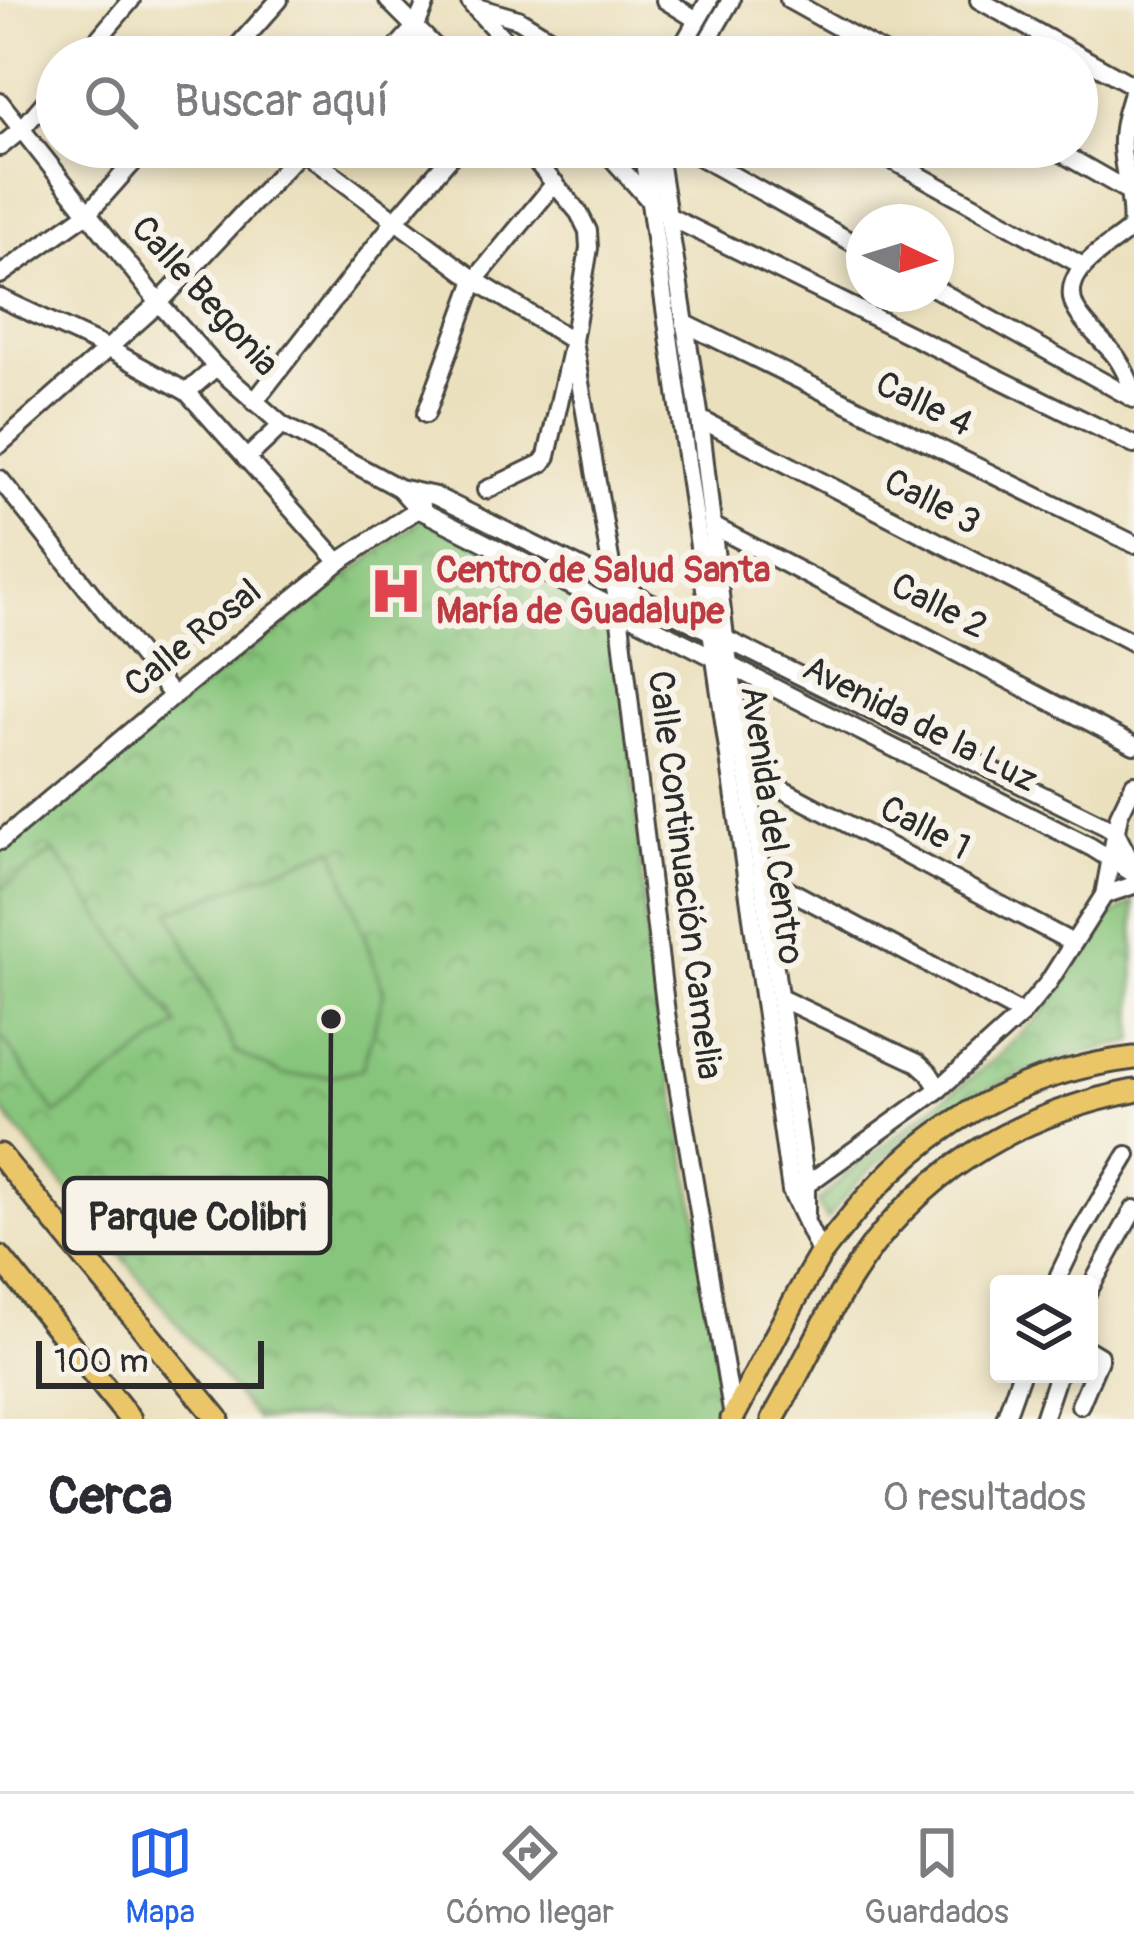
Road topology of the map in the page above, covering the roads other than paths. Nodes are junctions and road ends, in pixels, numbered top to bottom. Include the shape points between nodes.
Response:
1 (131, 0) edge
2 (279, 0) edge
3 (388, 0) edge
4 (427, 0) edge
5 (665, 0) edge
6 (709, 0) edge
7 (730, 0) edge
8 (789, 0) edge
9 (979, 0) edge
10 (471, 3) edge
11 (698, 20) junction
12 (416, 26) junction
13 (101, 36) edge
14 (247, 36) edge
15 (407, 36) edge
16 (425, 36) edge
17 (501, 36) edge
18 (546, 36) edge
19 (688, 36) edge
20 (711, 36) edge
21 (853, 36) edge
22 (1044, 36) edge
23 (1098, 66) edge
24 (1134, 86) edge
25 (0, 102) edge
26 (36, 112) edge
27 (21, 130) junction
28 (0, 147) edge
29 (36, 148) edge
30 (53, 168) edge
31 (128, 168) edge
32 (283, 168) edge
33 (327, 168) edge
34 (441, 168) edge
35 (542, 168) edge
36 (621, 168) edge
37 (645, 168) edge
38 (660, 168) edge
39 (719, 168) edge
40 (906, 168) edge
41 (1089, 168) edge
42 (555, 183) junction
43 (1128, 190) junction
44 (650, 200) junction
45 (89, 212) junction
46 (668, 216) junction
47 (395, 221) junction
48 (846, 239) edge
49 (1083, 266) junction
50 (0, 274) edge
51 (475, 280) junction
52 (0, 298) edge
53 (954, 299) edge
54 (158, 303) junction
55 (684, 323) junction
56 (572, 341) junction
57 (110, 349) junction
58 (216, 367) junction
59 (187, 392) junction
60 (1134, 396) edge
61 (254, 402) junction
62 (426, 414) dead end
63 (700, 419) junction
64 (282, 425) junction
65 (0, 444) edge
66 (1134, 445) edge
67 (246, 459) junction
68 (0, 479) edge
69 (399, 488) junction
70 (486, 490) dead end
71 (434, 496) junction
72 (418, 509) junction
73 (713, 526) junction
74 (1134, 544) edge
75 (339, 562) junction
76 (614, 586) junction
77 (619, 612) junction
78 (718, 634) junction
79 (1134, 643) edge
80 (722, 662) junction
81 (173, 696) junction
82 (1134, 745) edge
83 (747, 771) junction
84 (1134, 784) edge
85 (0, 814) edge
86 (1116, 833) junction
87 (7, 835) edge
88 (1111, 859) junction
89 (1134, 871) edge
90 (761, 875) junction
91 (1134, 885) edge
92 (1104, 895) junction
93 (1073, 943) junction
94 (780, 998) junction
95 (1022, 1014) junction
96 (1134, 1058) edge
97 (939, 1089) junction
98 (1134, 1091) edge
99 (0, 1155) edge
100 (1127, 1156) dead end
101 (798, 1188) junction
102 (1134, 1209) edge
103 (821, 1254) junction
104 (0, 1257) edge
105 (1059, 1275) edge
106 (1097, 1275) edge
107 (1018, 1383) edge
108 (1055, 1383) edge
109 (1089, 1383) edge
110 (1079, 1405) dead end
111 (733, 1418) edge
112 (130, 1419) edge
113 (218, 1419) edge
114 (772, 1419) edge
115 (1005, 1419) edge
116 (1043, 1419) edge

1 - 13 street
2 - 14 street
3 - 12 street
4 - 12 street
5 - 11 street
6 - 11 street
7 - 20 street
8 - 21 street
9 - 22 street
10 - 17 street
10 - 18 street
11 - 19 street
12 - 15 street
12 - 16 street
23 - 24 street
24 - 43 street via 1122,146
25 - 27 street, Calle Begonia
26 - 27 street
27 - 28 street
27 - 29 street, Calle Begonia
30 - 45 street, Calle Begonia
31 - 45 street
32 - 54 street
33 - 47 street
34 - 47 street
35 - 42 street, Calle Continuación Camelia
36 - 44 street
37 - 44 street, Avenida del Centro
38 - 46 street, Avenida del Centro
39 - 48 street
40 - 49 street
41 - 43 street
42 - 51 street
42 - 56 street, Calle Continuación Camelia via 579,213 589,248
43 - 49 street via 1131,228
44 - 46 street
44 - 78 street, Avenida del Centro
45 - 50 street
45 - 54 street, Calle Begonia
46 - 55 street, Avenida del Centro
46 - 66 street
47 - 51 street
47 - 61 street
49 - 60 street via 1073,305 1114,354
51 - 56 street
51 - 62 street
52 - 57 street
53 - 60 street
54 - 57 street
54 - 58 street, Calle Begonia
55 - 63 street, Avenida del Centro
55 - 74 street, Calle 4
56 - 70 street, Calle Continuación Camelia via 547,456
56 - 76 street, Calle Continuación Camelia
57 - 59 street
57 - 65 street
58 - 59 street
58 - 61 street, Calle Begonia
59 - 67 street
61 - 64 street, Calle Begonia
63 - 73 street, Avenida del Centro
63 - 79 street, Calle 3
64 - 67 street
64 - 69 street, Calle Begonia
67 - 75 street
68 - 81 street
69 - 71 street, Avenida de la Luz
69 - 72 street, Avenida de la Luz
71 - 72 street, Calle Rosal
71 - 76 street, Avenida de la Luz
72 - 75 street, Calle Rosal
72 - 77 street, Avenida de la Luz
73 - 78 street, Avenida del Centro
73 - 82 street, Calle 2
75 - 81 street, Calle Rosal
76 - 77 street, Calle Continuación Camelia
76 - 78 street, Avenida de la Luz
77 - 80 street, Avenida de la Luz
77 - 111 street, Calle Continuación Camelia via 666,1013
78 - 80 street, Avenida del Centro
78 - 86 street, Avenida de la Luz
80 - 83 street, Avenida del Centro
80 - 88 street, Avenida de la Luz
80 - 101 street, Avenida del Centro
81 - 87 street, Calle Rosal
83 - 90 street, Avenida del Centro
83 - 93 street, Calle 1
84 - 86 street
85 - 87 street
86 - 88 street
86 - 89 street, Avenida de la Luz
88 - 89 street, Avenida de la Luz
88 - 92 street
90 - 94 street, Avenida del Centro
90 - 95 street
91 - 92 street
92 - 93 street
93 - 95 street
94 - 97 street via 918,1063
94 - 101 street, Avenida del Centro
95 - 97 street
96 - 103 main road via 1023,1084 944,1127
97 - 101 street
98 - 114 main road via 1041,1117 944,1172 849,1279
99 - 113 main road
100 - 105 street
101 - 103 street, Avenida del Centro
102 - 106 street
103 - 111 main road
104 - 112 main road
107 - 115 street
108 - 116 street
109 - 110 street

